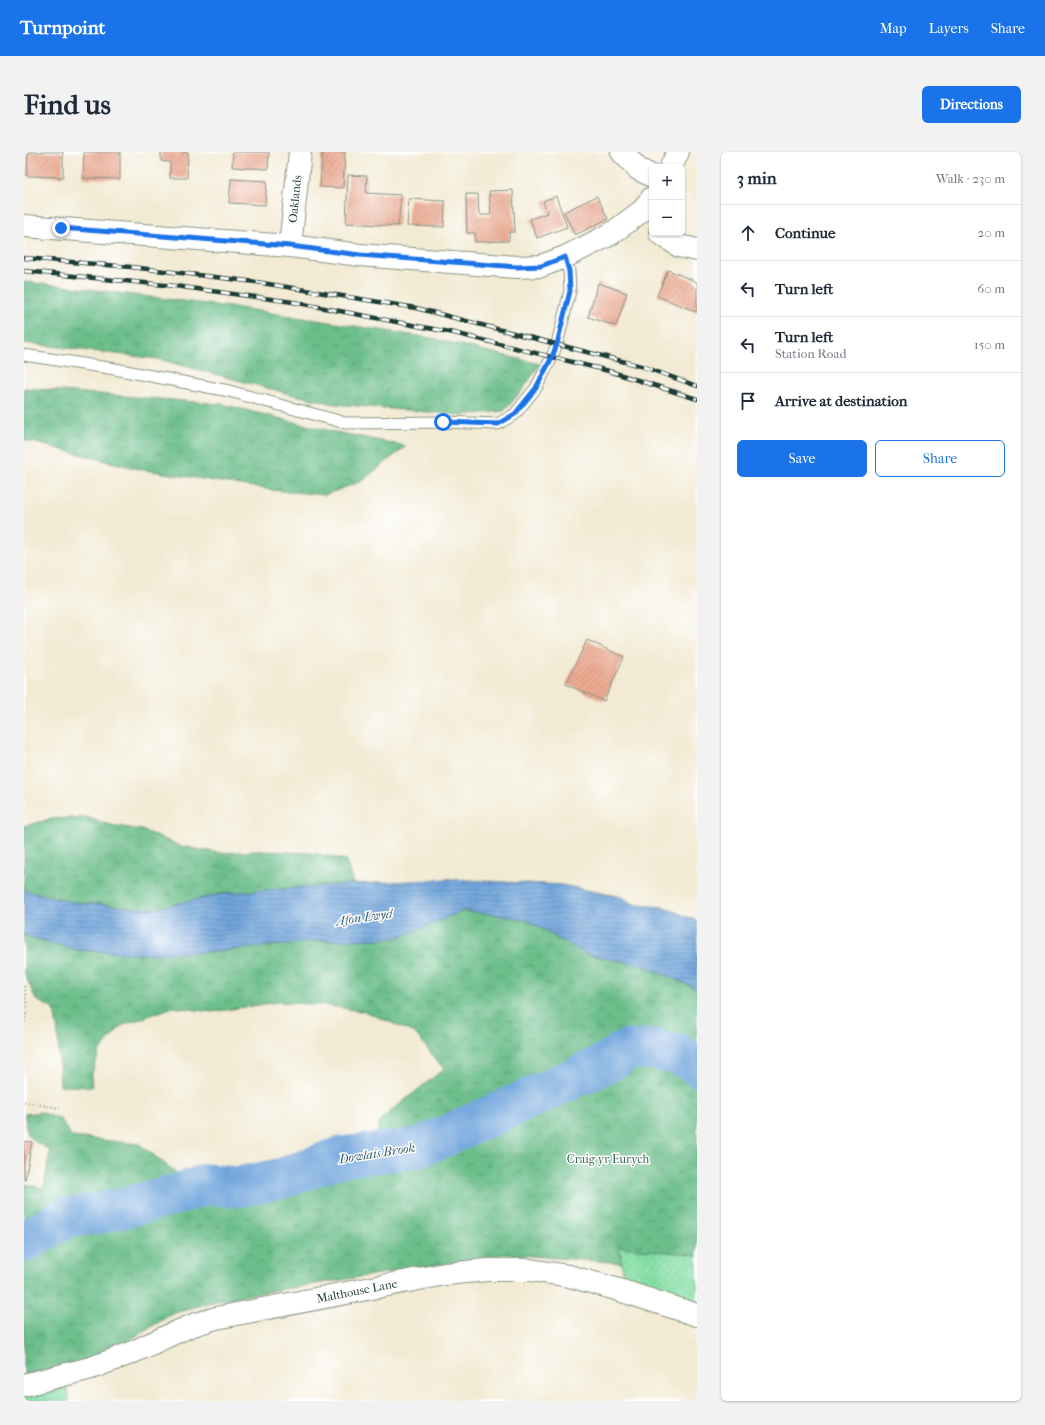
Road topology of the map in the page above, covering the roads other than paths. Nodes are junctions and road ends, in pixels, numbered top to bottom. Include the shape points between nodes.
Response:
1 (300, 152) edge
2 (622, 152) edge
3 (678, 152) edge
4 (672, 164) edge
5 (649, 174) edge
6 (648, 212) edge
7 (24, 226) edge
8 (664, 236) edge
9 (290, 246) junction
10 (697, 250) edge
11 (565, 257) junction
12 (24, 355) edge
13 (697, 1315) edge
14 (24, 1385) edge

1 - 9 street, Oaklands
2 - 5 street via 638,169
3 - 4 street
6 - 11 street
7 - 9 street
8 - 10 street via 679,246
9 - 11 street via 360,255 517,267 541,266
11 - 12 lane via 570,291 552,357 536,388 520,409 498,424 346,423 229,391
13 - 14 street, Malthouse Lane via 616,1288 569,1276 530,1270 487,1270 445,1274 216,1318 91,1368

